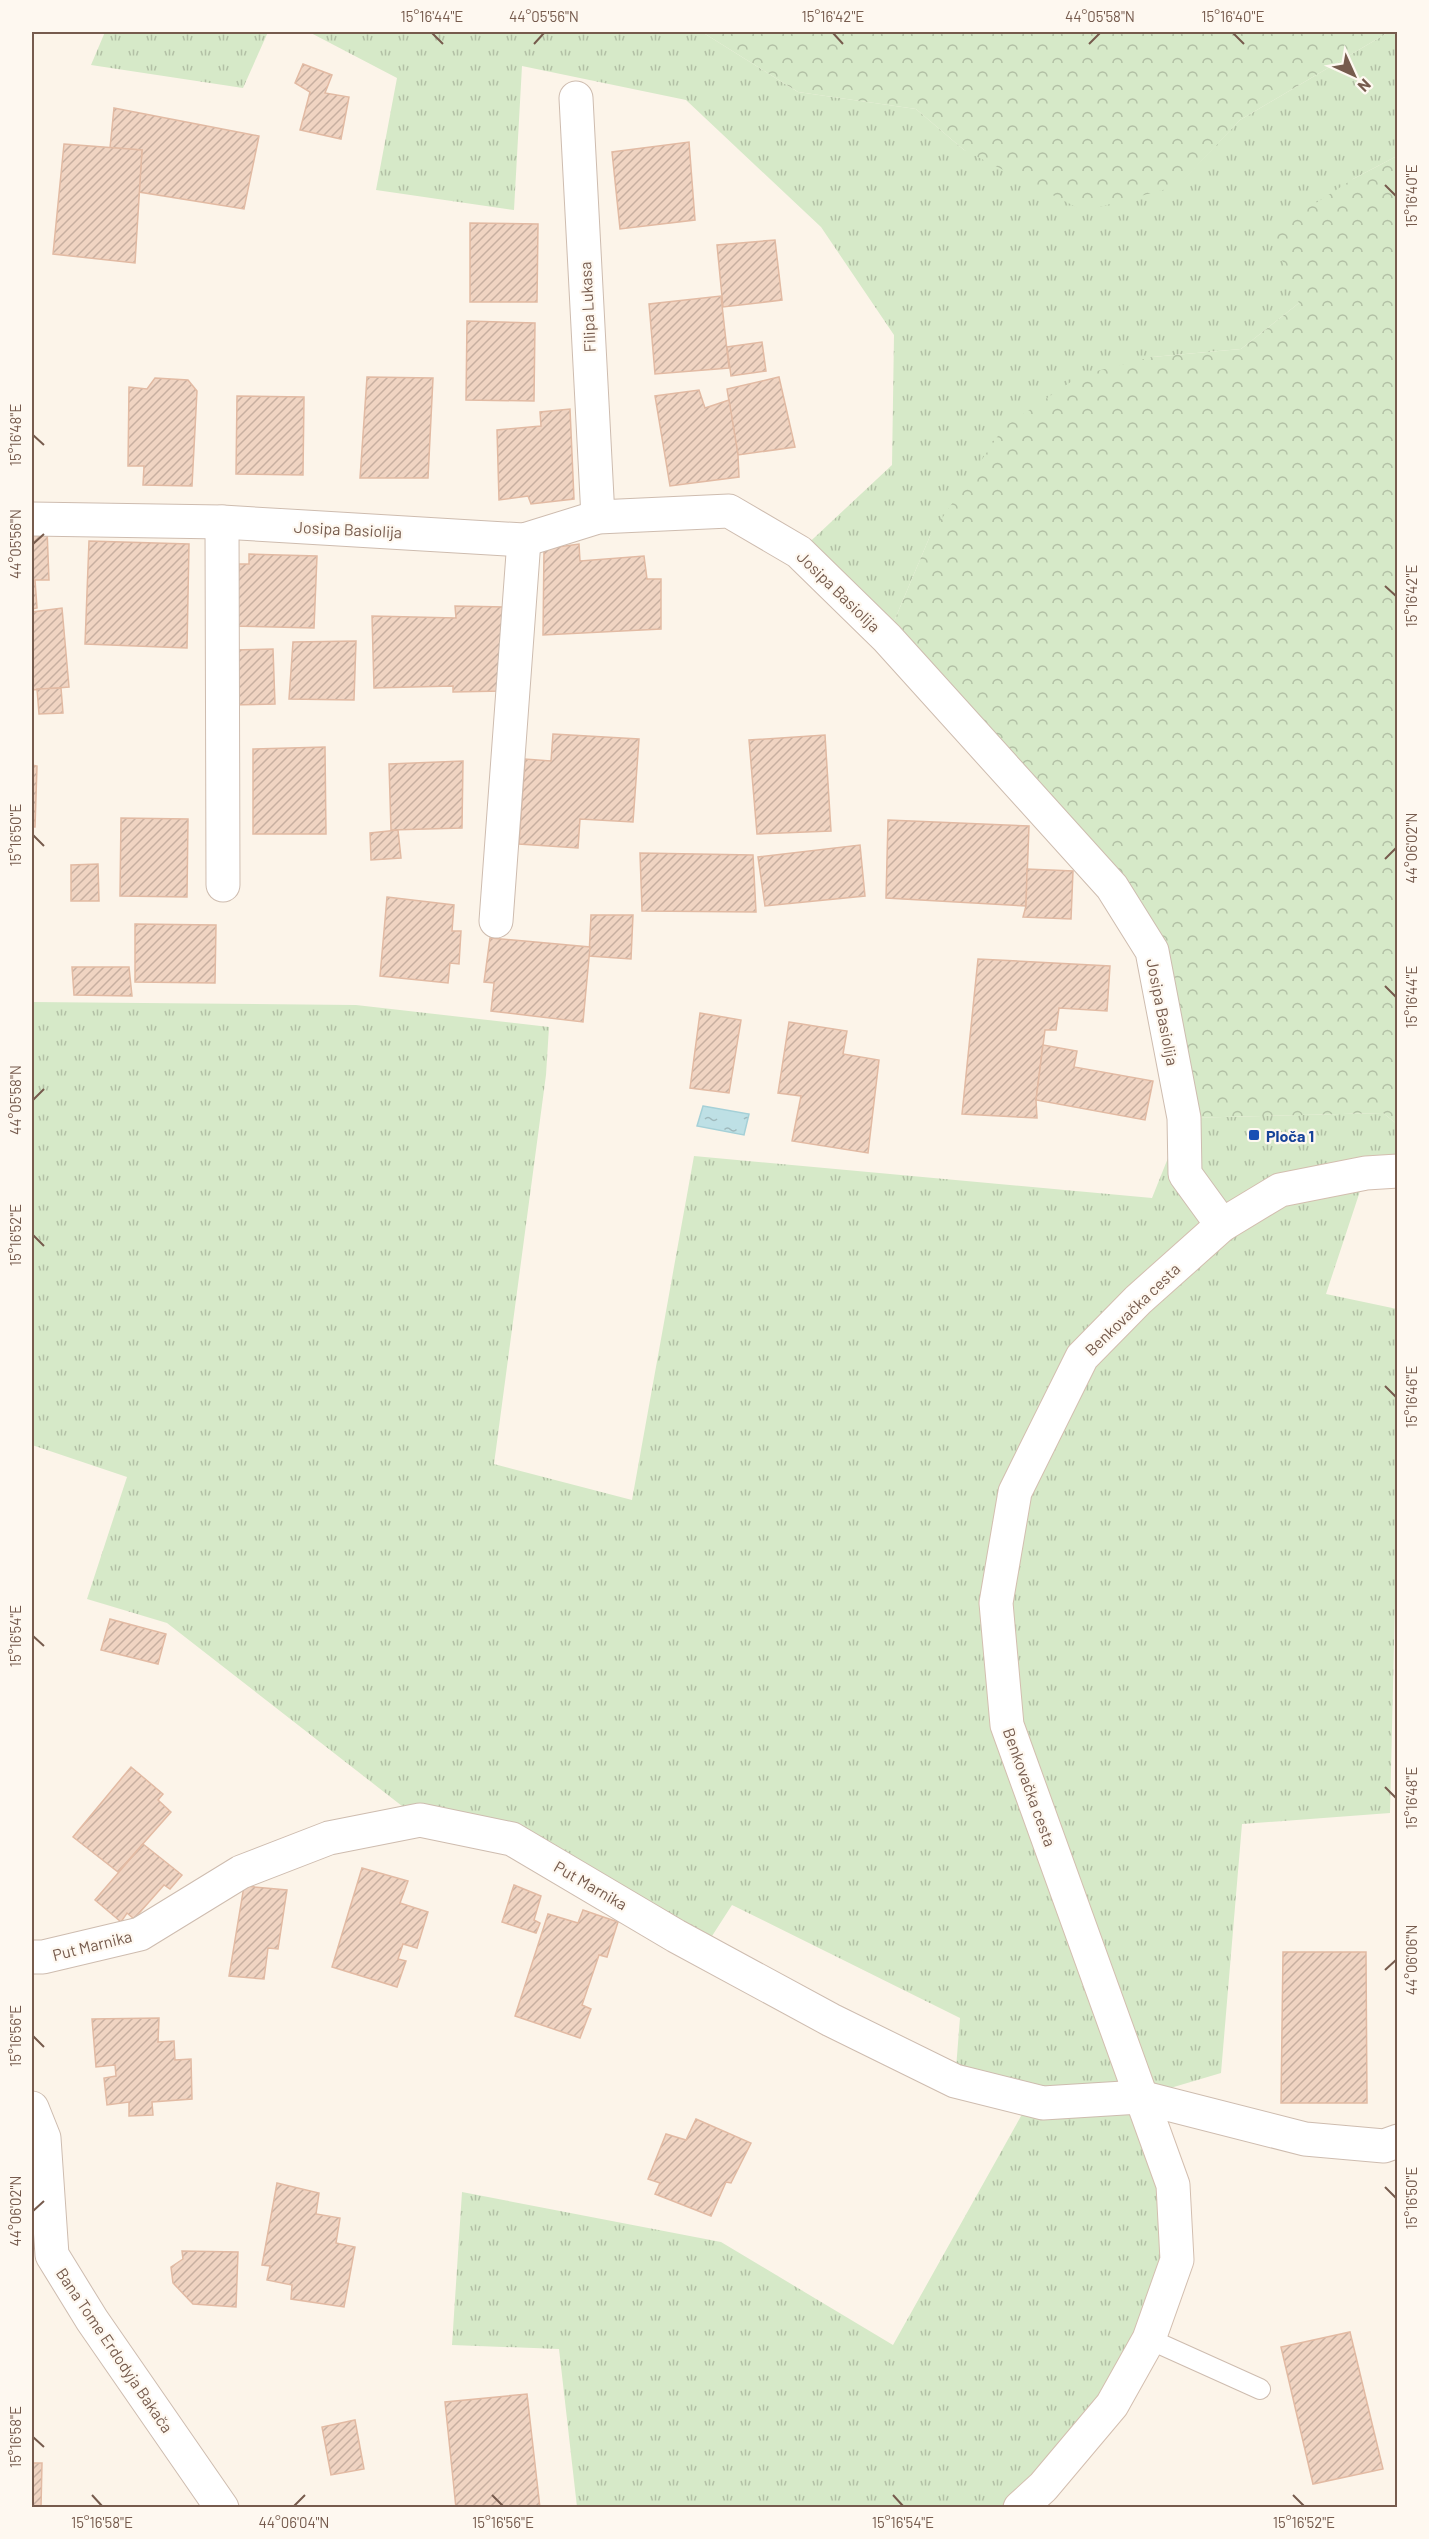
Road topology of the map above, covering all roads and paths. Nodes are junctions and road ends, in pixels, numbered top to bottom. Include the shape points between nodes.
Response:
1 (576, 98) dead end
2 (598, 517) junction
3 (32, 519) edge
4 (222, 522) junction
5 (524, 540) junction
6 (223, 885) dead end
7 (496, 921) dead end
8 (1398, 1171) edge
9 (1222, 1224) junction
10 (32, 1957) edge
11 (1140, 2097) junction
12 (32, 2108) edge
13 (1393, 2150) edge
14 (1149, 2339) junction
15 (1260, 2389) dead end
16 (222, 2508) edge
17 (1020, 2508) edge

1 - 2 street, Filipa Lukasa
2 - 5 street, Josipa Basiolija
2 - 9 street, Josipa Basiolija via 729,511 799,552 887,638 1112,887 1152,951 1184,1118 1185,1174
3 - 4 street, Josipa Basiolija
4 - 5 street, Josipa Basiolija
4 - 6 street
5 - 7 street
8 - 9 street, Benkovačka cesta via 1366,1173 1280,1190
9 - 11 street, Benkovačka cesta via 1082,1357 1015,1492 996,1603 1007,1725
10 - 11 street, Put Marnika via 140,1934 241,1872 329,1838 420,1820 512,1839 676,1936 821,2015 955,2081 1043,2103
11 - 13 street, Put Marnika via 1305,2139
11 - 14 street, Benkovačka cesta via 1173,2185 1177,2260
12 - 16 street, Bana Tome Erdodyja Bakača via 44,2138 52,2255 92,2320
14 - 15 lane
14 - 17 street, Benkovačka cesta via 1112,2405 1043,2487

